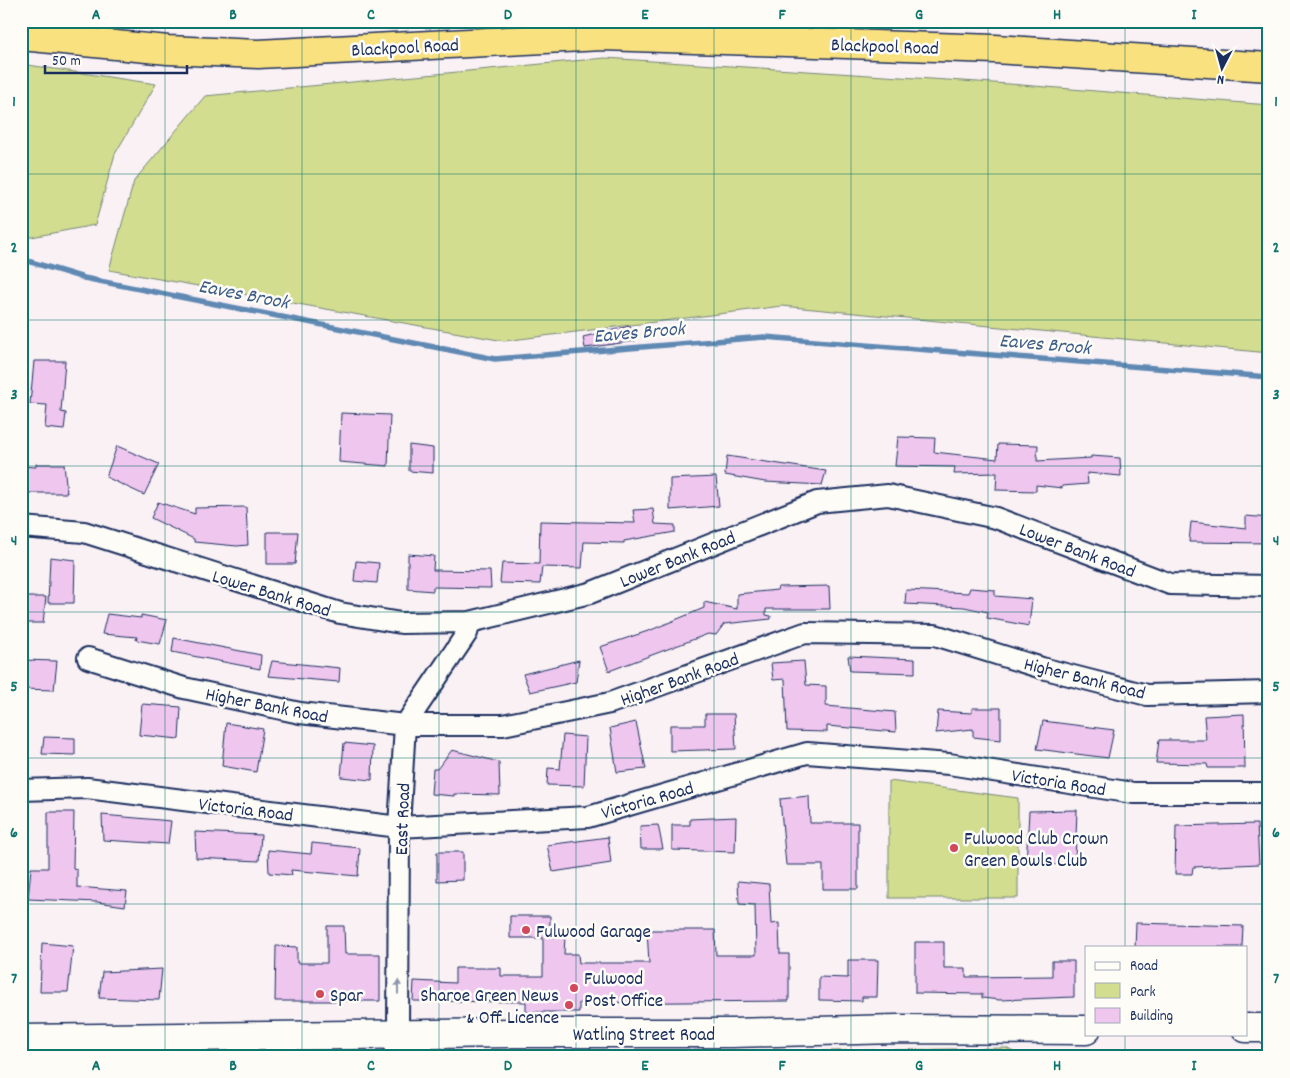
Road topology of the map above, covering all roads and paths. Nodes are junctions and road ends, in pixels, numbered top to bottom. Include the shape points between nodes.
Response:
1 (21, 36) edge
2 (1269, 67) edge
3 (21, 527) edge
4 (1269, 586) edge
5 (470, 622) junction
6 (88, 658) dead end
7 (1269, 692) edge
8 (405, 725) junction
9 (21, 790) edge
10 (1269, 793) edge
11 (399, 827) junction
12 (1248, 1028) edge
13 (1269, 1028) edge
14 (1085, 1030) edge
15 (25, 1045) edge
16 (180, 1046) edge
17 (397, 1046) edge

1 - 2 highway, Blackpool Road via 168,50 258,54 602,36 995,49
3 - 5 street, Lower Bank Road via 84,532 340,613 401,623
4 - 5 street, Lower Bank Road via 1170,584 996,518 888,495 818,502 590,593
5 - 8 street via 467,633
6 - 8 street, Higher Bank Road via 184,688 300,713
7 - 8 street, Higher Bank Road via 1147,695 1042,668 935,635 806,633 610,703 503,725
8 - 11 street, East Road
9 - 11 street, Victoria Road via 87,788
10 - 11 street, Victoria Road via 1133,793 949,764 807,753 588,817
17 -> 11 street, East Road
12 - 13 main road
14 - 17 main road, Watling Street Road via 514,1033
15 - 16 main road, Watling Street Road
16 - 17 main road, Watling Street Road

